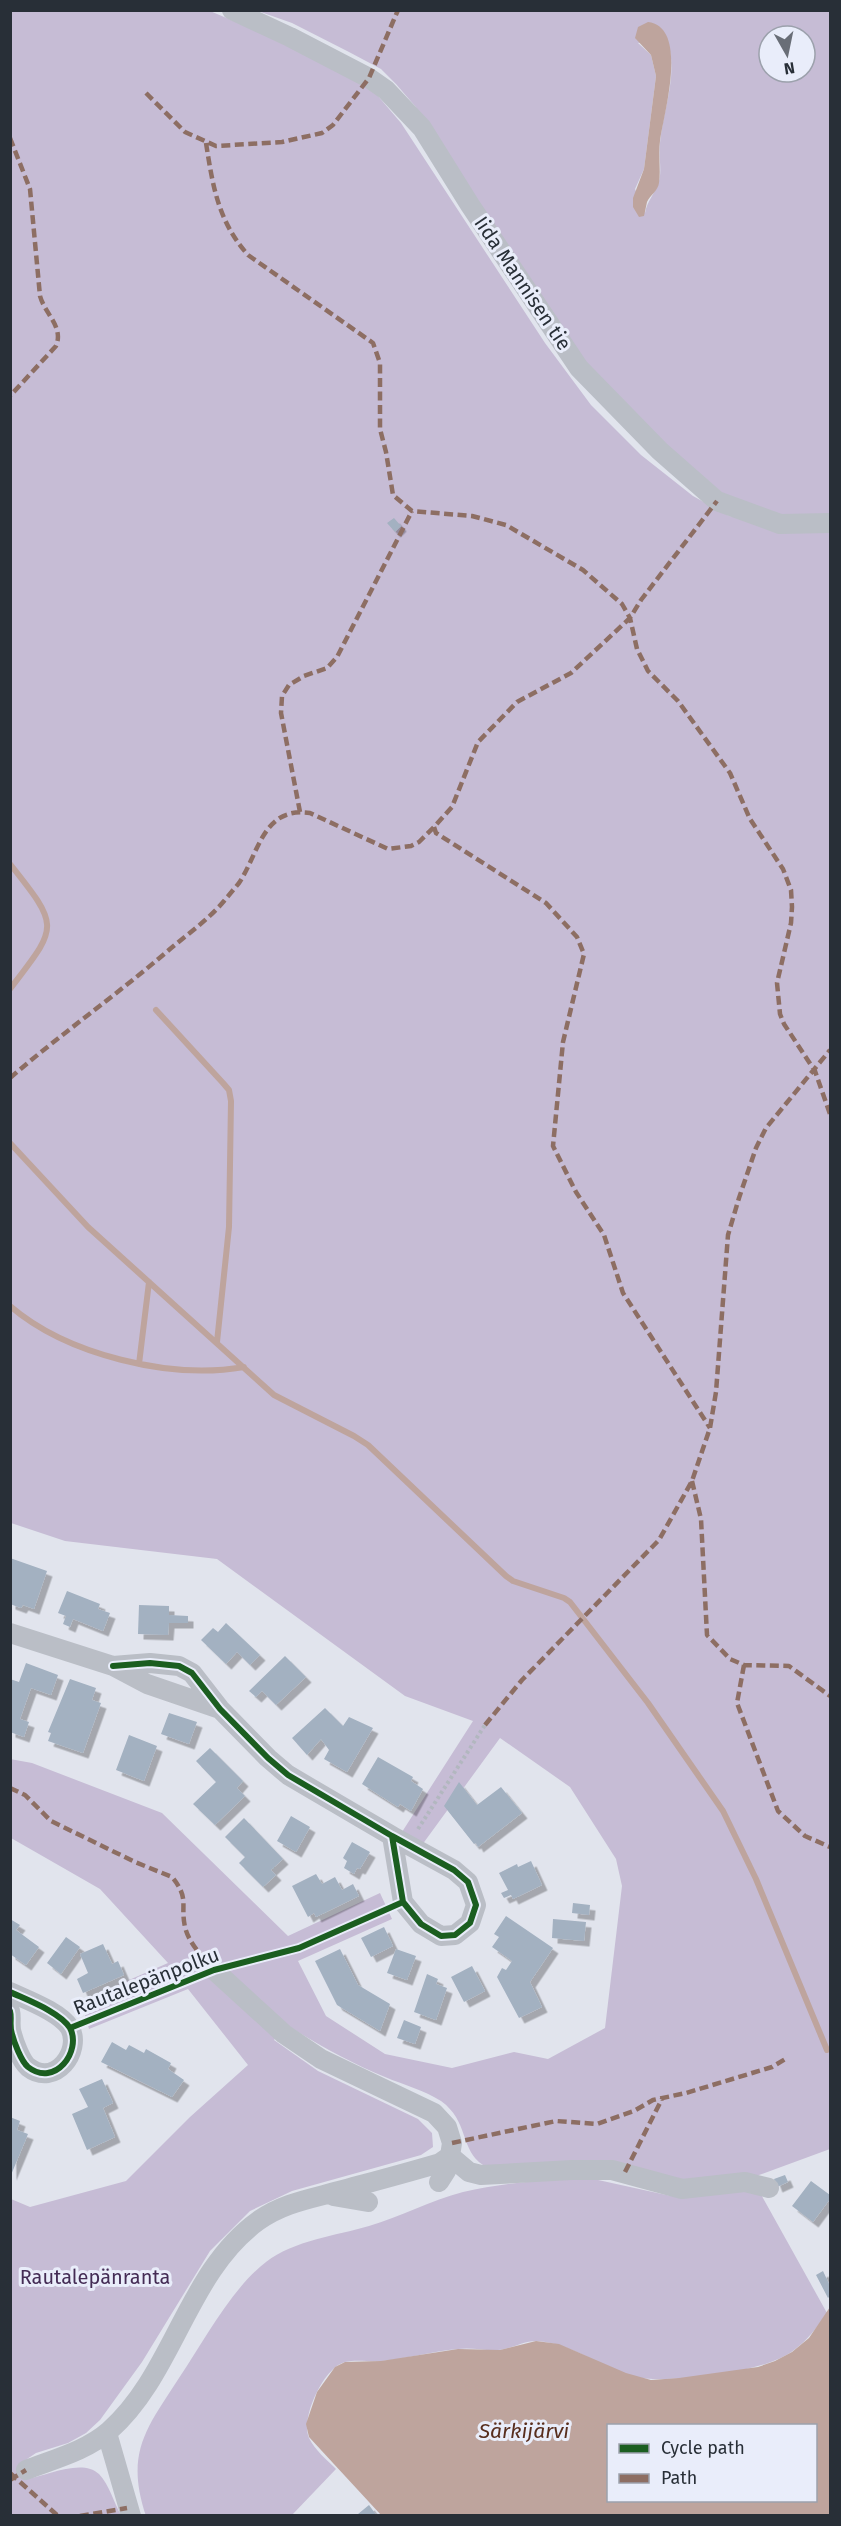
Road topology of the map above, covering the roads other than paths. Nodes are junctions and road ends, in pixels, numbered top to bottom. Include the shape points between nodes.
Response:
1 (232, 10) edge
2 (831, 523) edge
3 (10, 1633) edge
4 (112, 1666) junction
5 (220, 1708) junction
6 (401, 1841) junction
7 (214, 1970) dead end
8 (10, 1992) edge
9 (10, 2011) edge
10 (450, 2156) junction
11 (439, 2182) dead end
12 (769, 2188) dead end
13 (325, 2195) junction
14 (368, 2202) dead end
15 (107, 2433) junction
16 (27, 2470) dead end
17 (131, 2516) edge

1 - 2 street, Iida Mannisen tie via 386,90 422,128 579,368 660,451 717,501 780,524
3 - 4 street
4 - 5 street via 147,1684
4 - 5 street via 179,1666 202,1684
5 - 6 street via 288,1775
6 - 6 street via 398,1859 404,1902 421,1924 441,1936 455,1935 470,1923 476,1905 468,1882
7 - 10 street via 284,2034 321,2059 434,2113 450,2133
8 - 9 street via 51,2011 70,2028 72,2041 67,2061 54,2072 42,2073 26,2066 10,2031
10 - 11 street
10 - 12 street via 469,2172 481,2175 612,2170 682,2189 745,2182
10 - 13 street via 440,2163
13 - 14 street
13 - 15 street via 284,2206 245,2231 214,2266 138,2397
15 - 16 street via 76,2451
15 - 17 street

